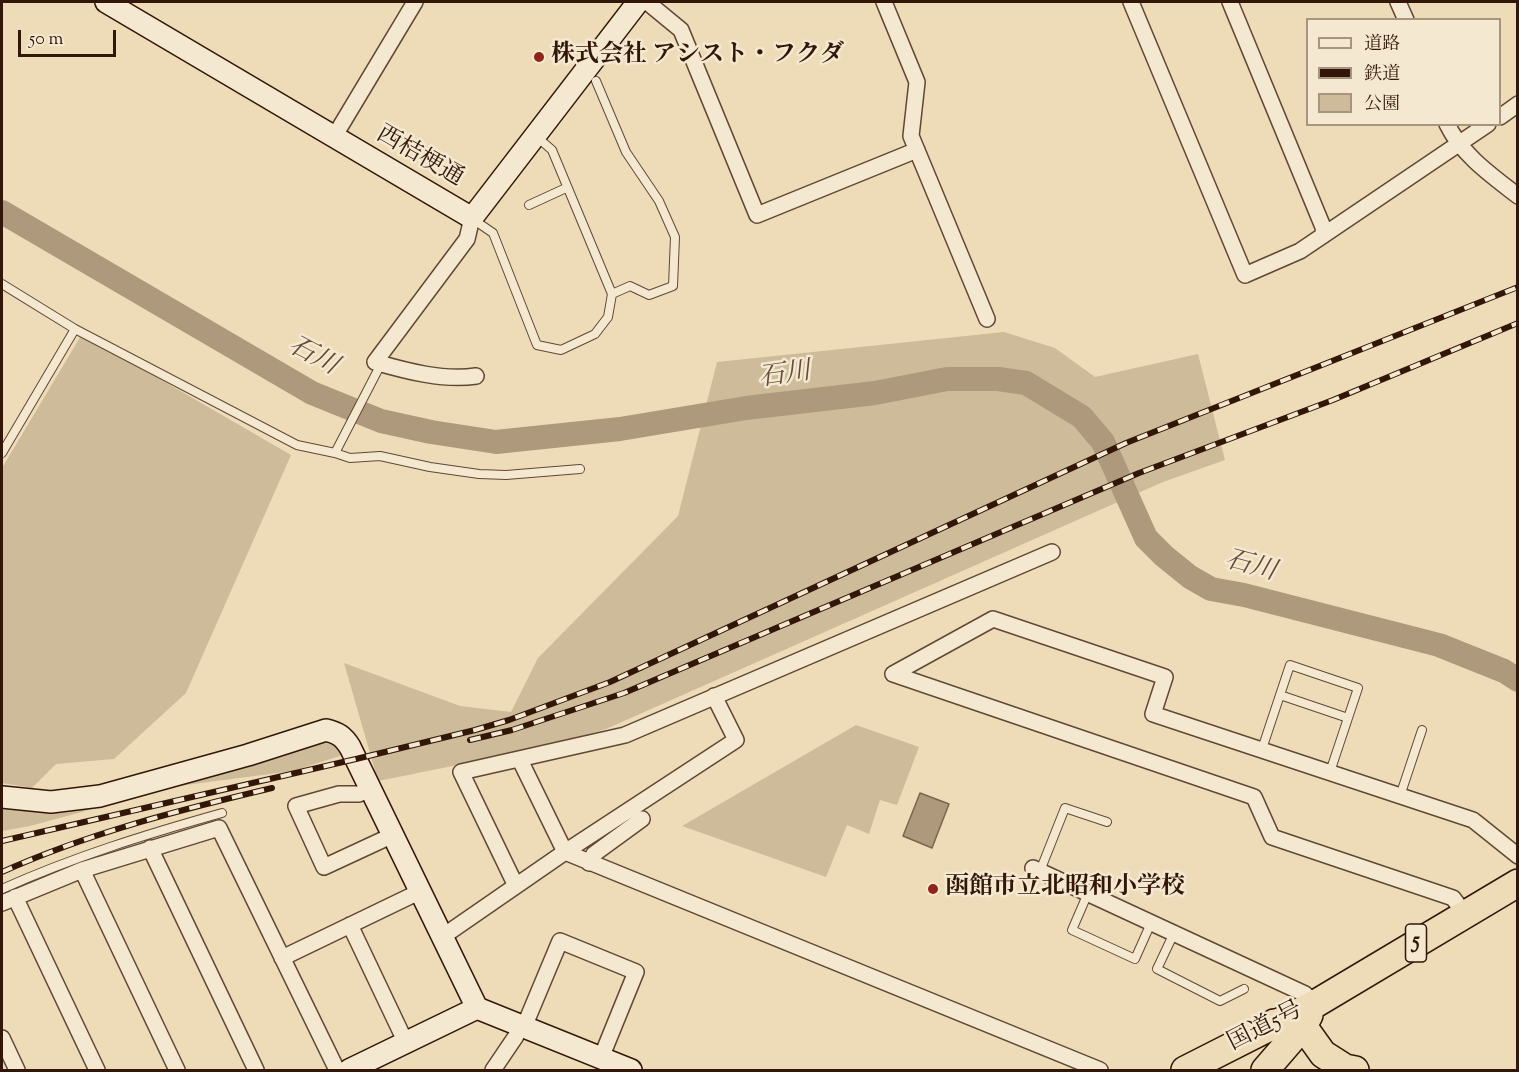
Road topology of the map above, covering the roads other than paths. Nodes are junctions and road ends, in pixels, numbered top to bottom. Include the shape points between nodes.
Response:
1 (106, 2) edge
2 (415, 2) edge
3 (638, 2) edge
4 (647, 2) edge
5 (884, 2) edge
6 (1131, 2) edge
7 (1230, 2) edge
8 (1398, 2) edge
9 (1405, 18) edge
10 (596, 81) dead end
11 (1518, 104) edge
12 (1501, 116) edge
13 (1448, 126) edge
14 (1485, 126) edge
15 (536, 136) junction
16 (333, 137) junction
17 (1459, 145) junction
18 (916, 150) junction
19 (566, 188) junction
20 (1518, 196) edge
21 (529, 205) dead end
22 (472, 218) junction
23 (1324, 235) junction
24 (2, 285) edge
25 (612, 294) junction
26 (987, 319) dead end
27 (75, 329) junction
28 (381, 364) junction
29 (476, 376) dead end
30 (2, 453) edge
31 (335, 453) junction
32 (580, 469) dead end
33 (1052, 552) dead end
34 (1280, 695) junction
35 (714, 696) junction
36 (1348, 718) junction
37 (1422, 730) dead end
38 (1262, 749) junction
39 (519, 760) junction
40 (1330, 772) junction
41 (370, 789) junction
42 (1400, 796) junction
43 (2, 797) edge
44 (222, 813) dead end
45 (642, 819) dead end
46 (1107, 822) dead end
47 (393, 834) junction
48 (150, 848) junction
49 (566, 852) junction
50 (1518, 856) edge
51 (590, 863) junction
52 (1037, 869) joint
53 (82, 870) junction
54 (1518, 883) edge
55 (516, 886) junction
56 (2, 889) edge
57 (421, 891) junction
58 (1088, 893) junction
59 (8, 900) edge
60 (1465, 914) junction
61 (1151, 922) junction
62 (350, 925) junction
63 (1174, 933) junction
64 (442, 937) junction
65 (282, 958) junction
66 (1244, 989) dead end
67 (477, 1008) junction
68 (1309, 1015) junction
69 (522, 1026) junction
70 (2, 1038) edge
71 (406, 1043) junction
72 (1236, 1043) junction
73 (601, 1058) junction
74 (1265, 1070) edge
75 (17, 1071) edge
76 (97, 1071) edge
77 (177, 1071) edge
78 (256, 1071) edge
79 (336, 1071) edge
80 (349, 1071) edge
81 (493, 1071) edge
82 (631, 1071) edge
83 (1100, 1071) edge
84 (1185, 1071) edge
85 (1355, 1071) edge

1 - 16 street, 西桔梗通
2 - 16 street
3 - 15 street, 西桔梗通
4 - 18 street via 681,30 757,215
5 - 18 street via 917,82 911,136
6 - 23 street via 1245,274 1300,251
7 - 23 street
8 - 9 street
10 - 25 lane via 626,152 659,201 675,237 673,286 649,296 630,286
11 - 12 street
13 - 17 street
14 - 17 street
15 - 19 lane via 552,150
15 - 22 street, 西桔梗通
16 - 22 street, 西桔梗通
17 - 20 street
17 - 23 street
18 - 26 street
19 - 21 lane
19 - 25 lane
22 - 25 lane via 493,233 537,345 561,350 595,334 608,317
22 - 28 street via 467,239 375,362
24 - 27 lane
27 - 30 lane
27 - 31 lane via 297,445
28 - 29 street via 459,379
28 - 31 lane
31 - 32 lane via 350,458 380,456 479,474
33 - 35 street
34 - 36 lane
34 - 36 lane via 1290,665 1358,688
34 - 38 lane
35 - 39 street via 625,735
35 - 49 street via 736,740
36 - 40 lane
37 - 42 lane
38 - 40 street
38 - 60 street via 1153,714 1165,677 993,619 893,674 1254,797 1272,837 1453,898
39 - 49 street
39 - 55 street via 461,772
40 - 42 street
41 - 43 street via 344,737 326,730 90,798 51,802
41 - 47 street
41 - 47 street via 296,806 324,867
42 - 50 street via 1473,820
44 - 56 lane via 125,841
45 - 51 street via 594,854
46 - 52 lane via 1065,808
47 - 57 street
48 - 53 street
48 - 65 street via 219,828
48 - 78 street
49 - 51 street
49 - 55 street
51 - 83 street
52 - 58 street
53 - 59 street
53 - 77 street
54 - 60 highway, 国道5号 / 5
55 - 64 street
57 - 62 street
57 - 64 street
58 - 61 street
58 - 61 lane via 1072,930 1135,959
59 - 76 street
60 - 68 highway, 国道5号 / 5
61 - 63 street
62 - 65 street
62 - 71 street
63 - 66 lane via 1157,969 1220,1001
63 - 68 street via 1305,994
64 - 67 street
65 - 79 street
67 - 69 street
67 - 71 street
68 - 72 highway, 国道5号 via 1274,1023
68 - 74 highway, 国道5号 / 5
68 - 85 highway via 1323,1054
69 - 73 street
69 - 73 street via 560,940 636,972
69 - 81 street
70 - 75 street
71 - 80 street
72 - 74 highway via 1257,1047 1265,1058
72 - 84 highway, 国道5号
73 - 82 street

